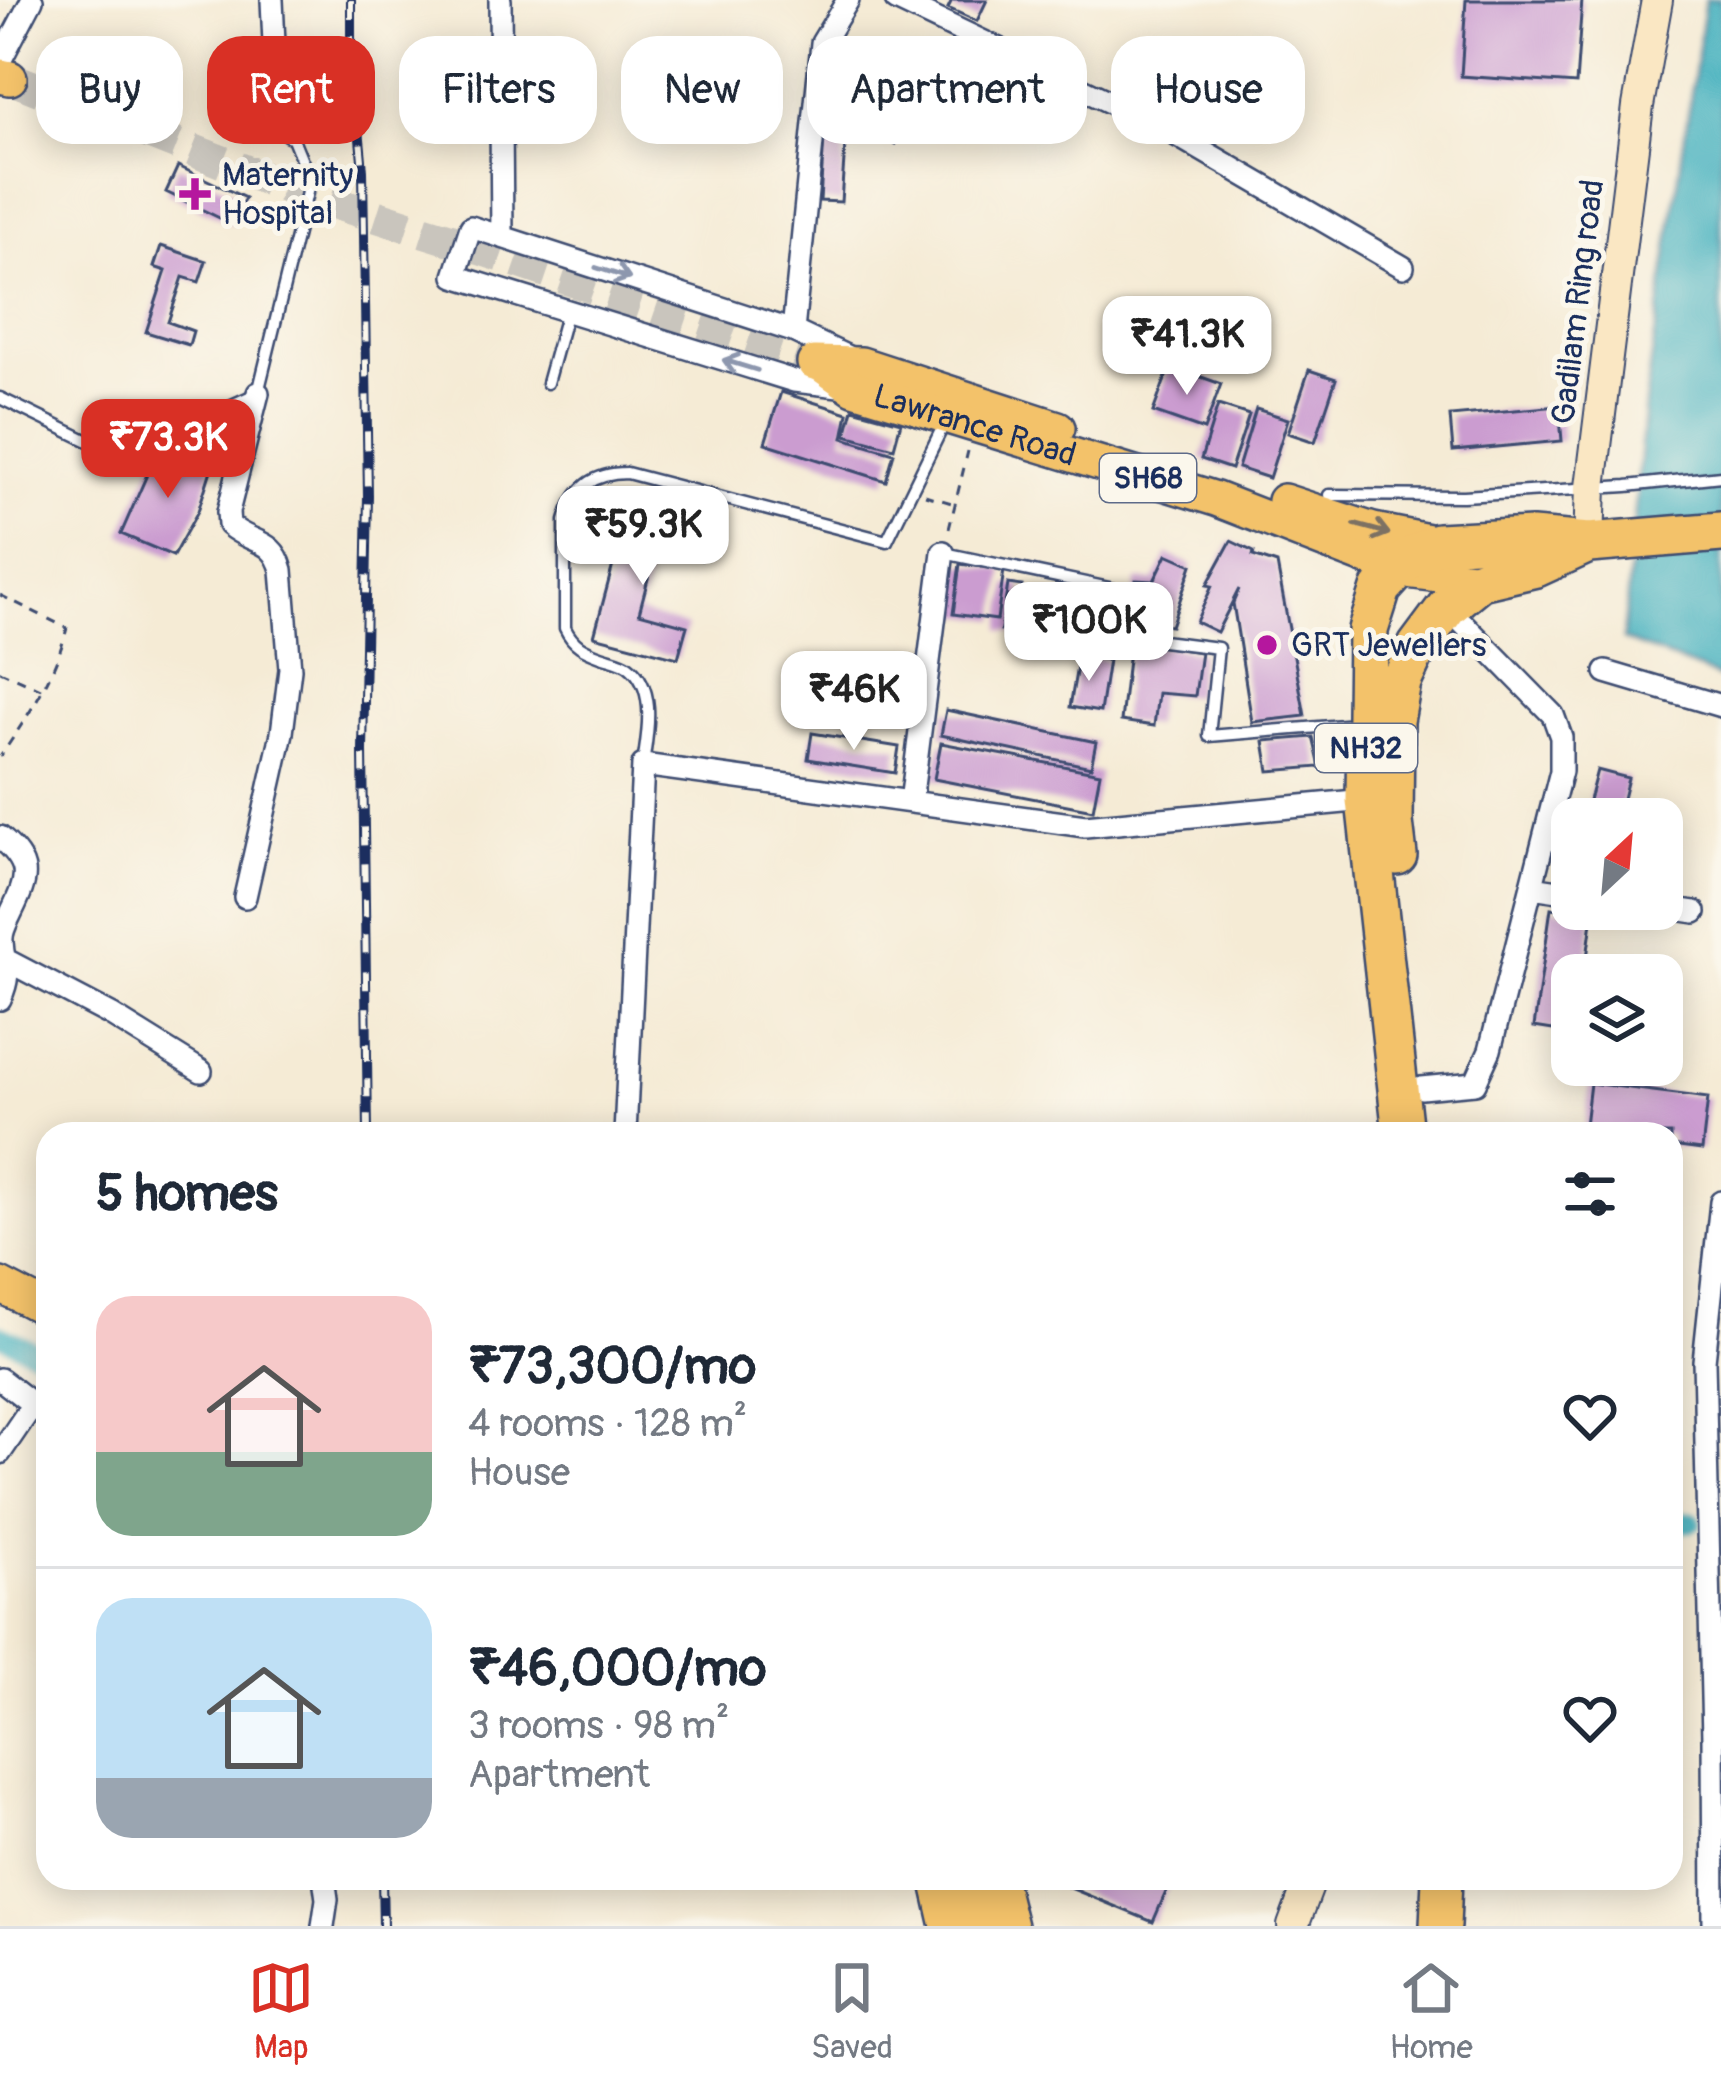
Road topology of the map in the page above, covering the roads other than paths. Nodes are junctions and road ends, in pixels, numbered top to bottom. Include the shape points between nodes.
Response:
1 (32, 0) edge
2 (272, 0) edge
3 (500, 0) edge
4 (848, 0) edge
5 (896, 0) edge
6 (1657, 0) edge
7 (274, 36) edge
8 (3, 72) edge
9 (295, 144) edge
10 (502, 236) junction
11 (1403, 268) dead end
12 (567, 311) junction
13 (807, 352) junction
14 (858, 376) junction
15 (547, 383) dead end
16 (258, 393) junction
17 (0, 398) edge
18 (961, 422) junction
19 (1721, 476) edge
20 (1591, 487) junction
21 (1328, 495) dead end
22 (1721, 532) edge
23 (1605, 542) junction
24 (1438, 543) junction
25 (943, 553) joint
26 (1398, 571) junction
27 (1480, 580) junction
28 (1447, 607) junction
29 (1606, 672) dead end
30 (1721, 706) edge
31 (1366, 724) junction
32 (643, 765) junction
33 (1366, 800) junction
34 (911, 802) junction
35 (0, 836) edge
36 (1532, 887) junction
37 (1551, 890) edge
38 (244, 897) dead end
39 (1683, 910) edge
40 (1695, 912) dead end
41 (6, 960) junction
42 (0, 998) edge
43 (201, 1071) dead end
44 (1421, 1088) junction
45 (626, 1122) edge
46 (1401, 1122) edge
47 (1425, 1122) edge
48 (1721, 1202) edge
49 (0, 1285) edge
50 (36, 1304) edge
51 (0, 1379) edge
52 (36, 1406) edge
53 (36, 1415) edge
54 (0, 1453) edge
55 (326, 1890) edge
56 (940, 1890) edge
57 (972, 1890) edge
58 (1001, 1890) edge
59 (1306, 1890) edge
60 (1415, 1890) edge
61 (1442, 1890) edge
62 (323, 1926) edge
63 (948, 1926) edge
64 (980, 1926) edge
65 (1010, 1926) edge
66 (1293, 1926) edge
67 (1414, 1926) edge
68 (1440, 1926) edge
69 (1714, 1926) edge

1 - 8 street
2 - 7 street
3 - 10 street
4 - 13 street via 822,43
5 - 11 street via 1164,128
6 - 20 main road, Gadilam Ring road
9 - 16 lane via 310,180
10 - 12 street via 472,227 454,276
10 -> 13 street
14 -> 12 street via 794,381
12 - 15 lane
13 - 14 main road, Lawrance Road / SH68
14 - 18 main road, Lawrance Road / SH68
14 -> 24 main road, Lawrance Road / SH68
16 - 17 lane via 119,456
16 - 38 street via 229,525 278,554 290,669
18 - 26 main road, Lawrance Road / SH68 via 1216,499
18 - 32 lane via 887,541 627,473 579,490 565,521 565,628 584,650 629,667 642,686 650,712
19 - 20 lane
20 - 21 lane
20 - 23 main road, Gadilam Ring road
22 - 23 highway, NH32
23 - 24 highway, NH32
23 - 27 highway, NH32
24 - 26 highway, NH32
25 - 31 lane via 1128,592 1123,636 1218,648 1209,736
25 - 34 street
26 - 27 main road, Lawrance Road / SH68
26 - 31 highway, NH32 via 1381,589 1368,630
27 - 28 highway, NH32
28 - 36 street via 1553,715 1561,737 1561,771
28 - 44 highway, NH32 via 1401,682 1394,721 1394,822
29 - 30 street
31 - 33 highway, NH32
32 - 34 street
32 - 45 street
33 - 34 street via 1085,826
33 - 46 highway, NH32
35 - 41 street via 20,854 25,872 3,929
36 - 37 street
36 - 44 street via 1475,1083
39 - 40 street
41 - 42 street
41 - 43 street
44 - 47 highway, NH32
48 - 69 street via 1704,1360
49 - 50 main road
51 - 52 street
53 - 54 street
55 - 62 street
56 - 63 main road
57 - 64 main road
58 - 65 main road
59 - 66 main road
60 - 67 highway
61 - 68 highway

